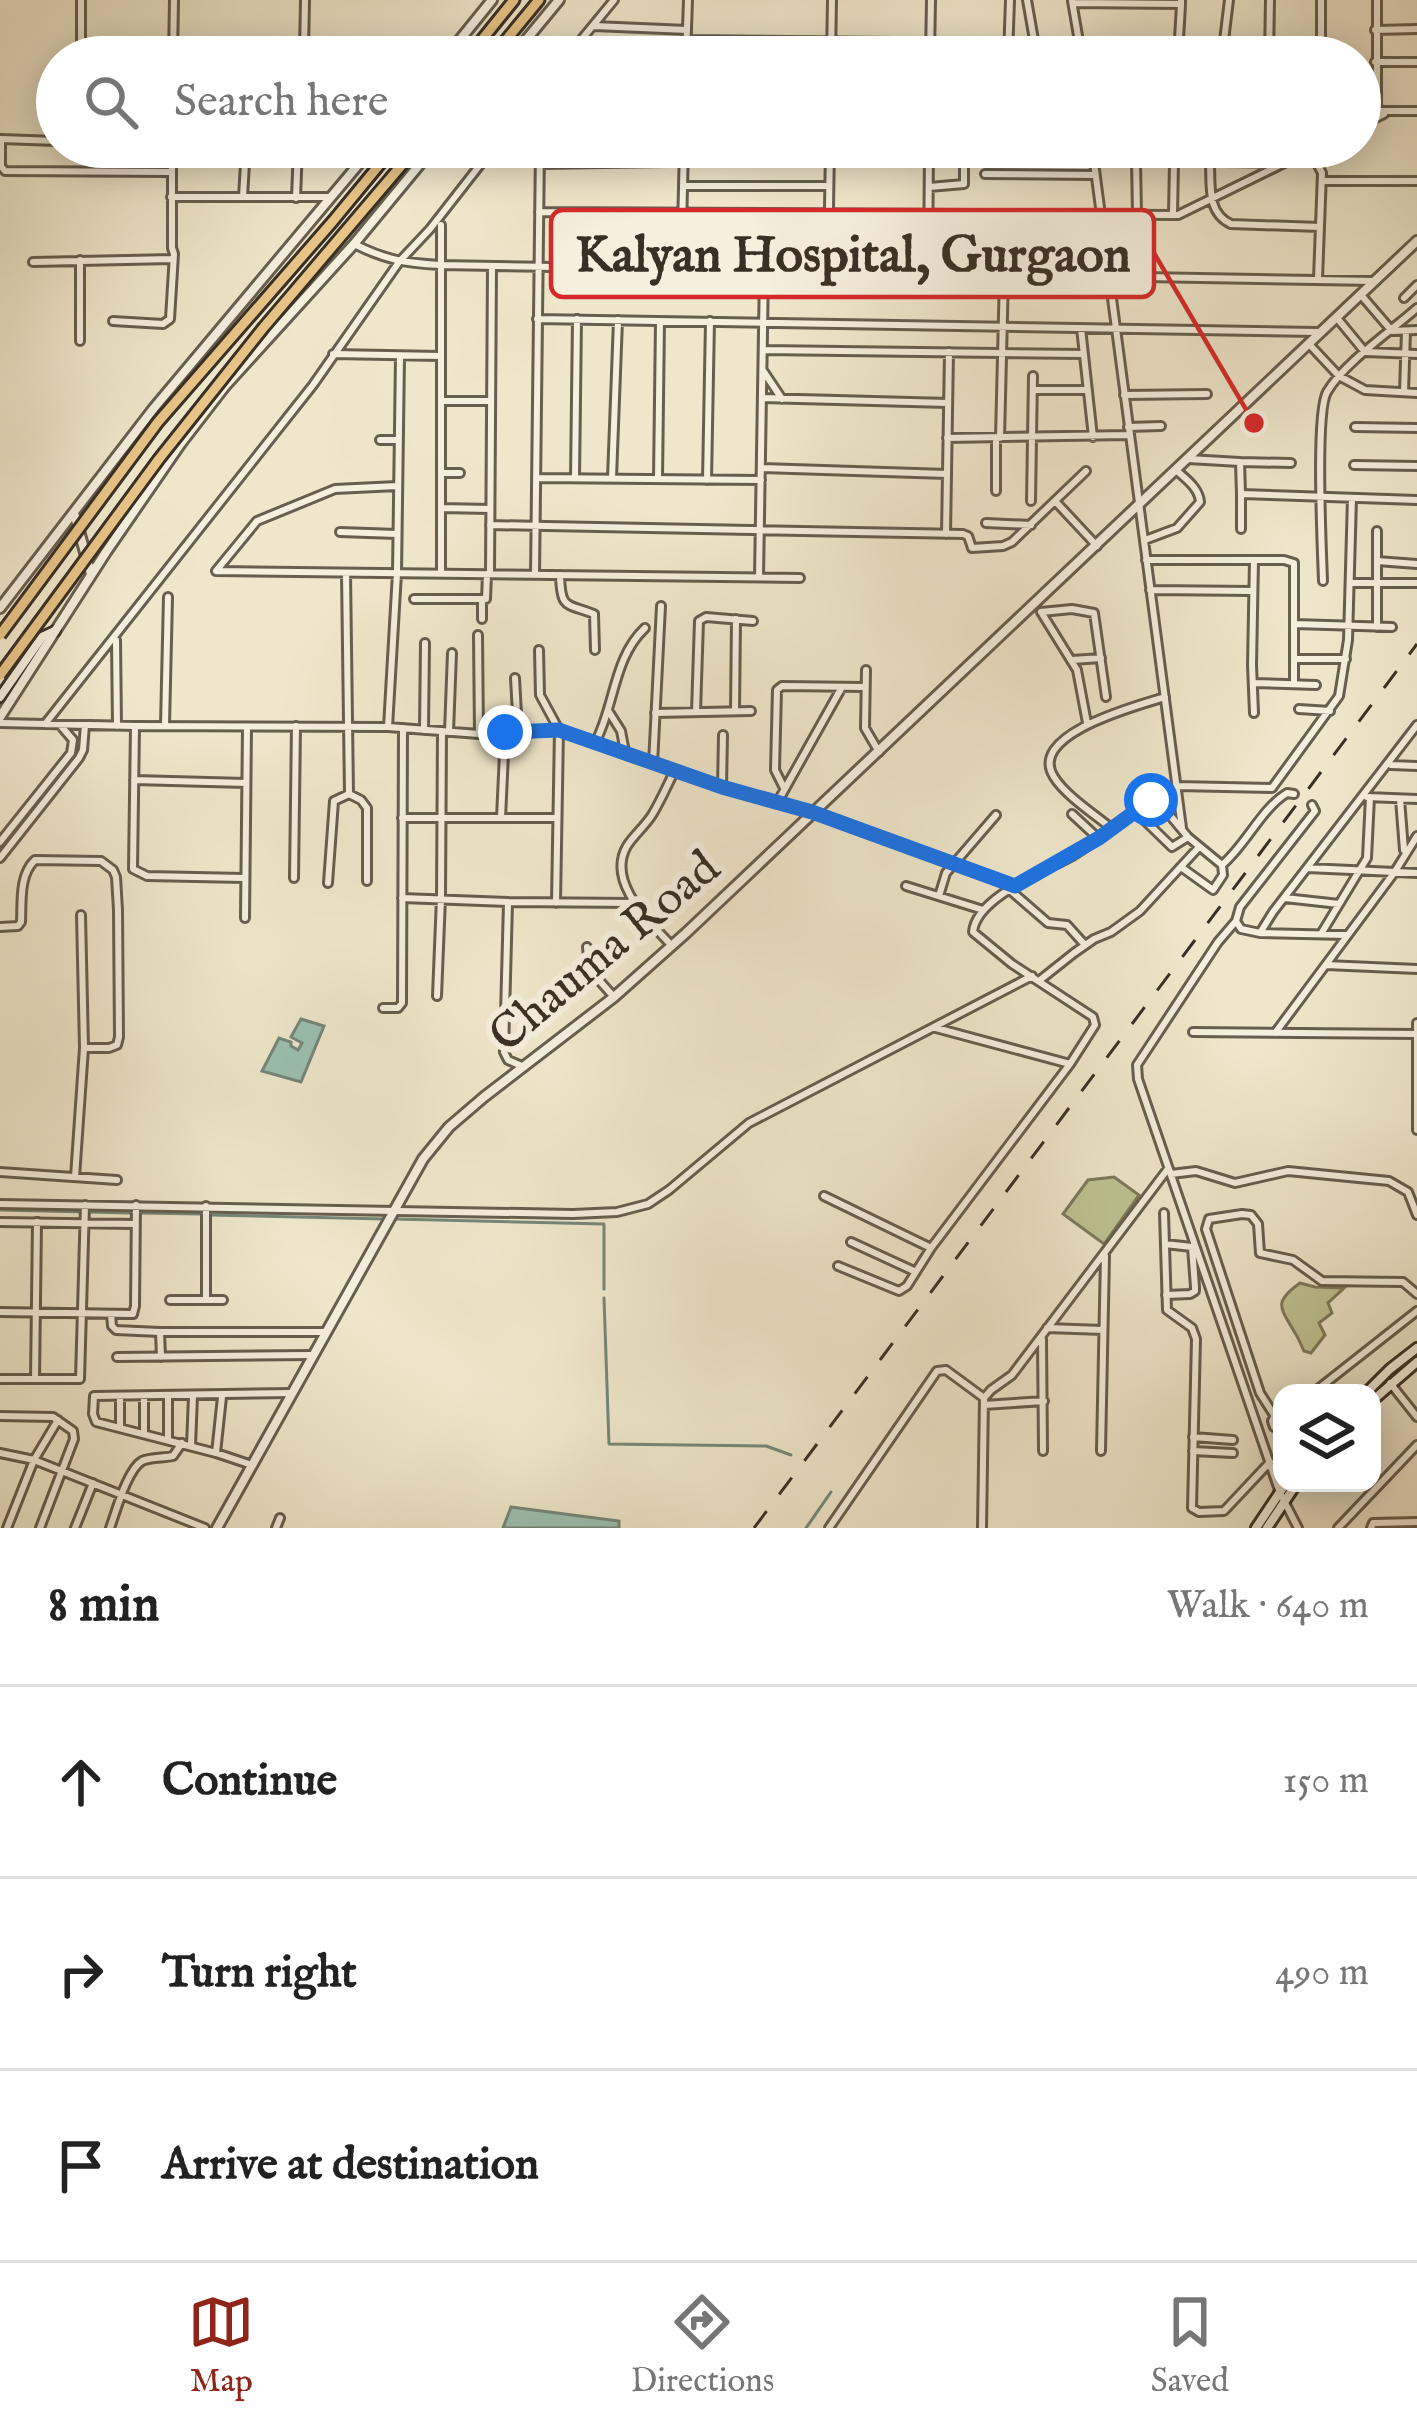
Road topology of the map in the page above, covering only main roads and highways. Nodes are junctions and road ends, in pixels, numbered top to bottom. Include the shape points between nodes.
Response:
1 (514, 0) edge
2 (539, 0) edge
3 (485, 36) edge
4 (509, 36) edge
5 (376, 168) edge
6 (399, 168) edge
7 (0, 635) edge
8 (0, 675) edge

1 - 3 highway
2 - 4 highway
5 - 7 highway, bridge via 158,422
6 - 8 highway, bridge via 159,459

